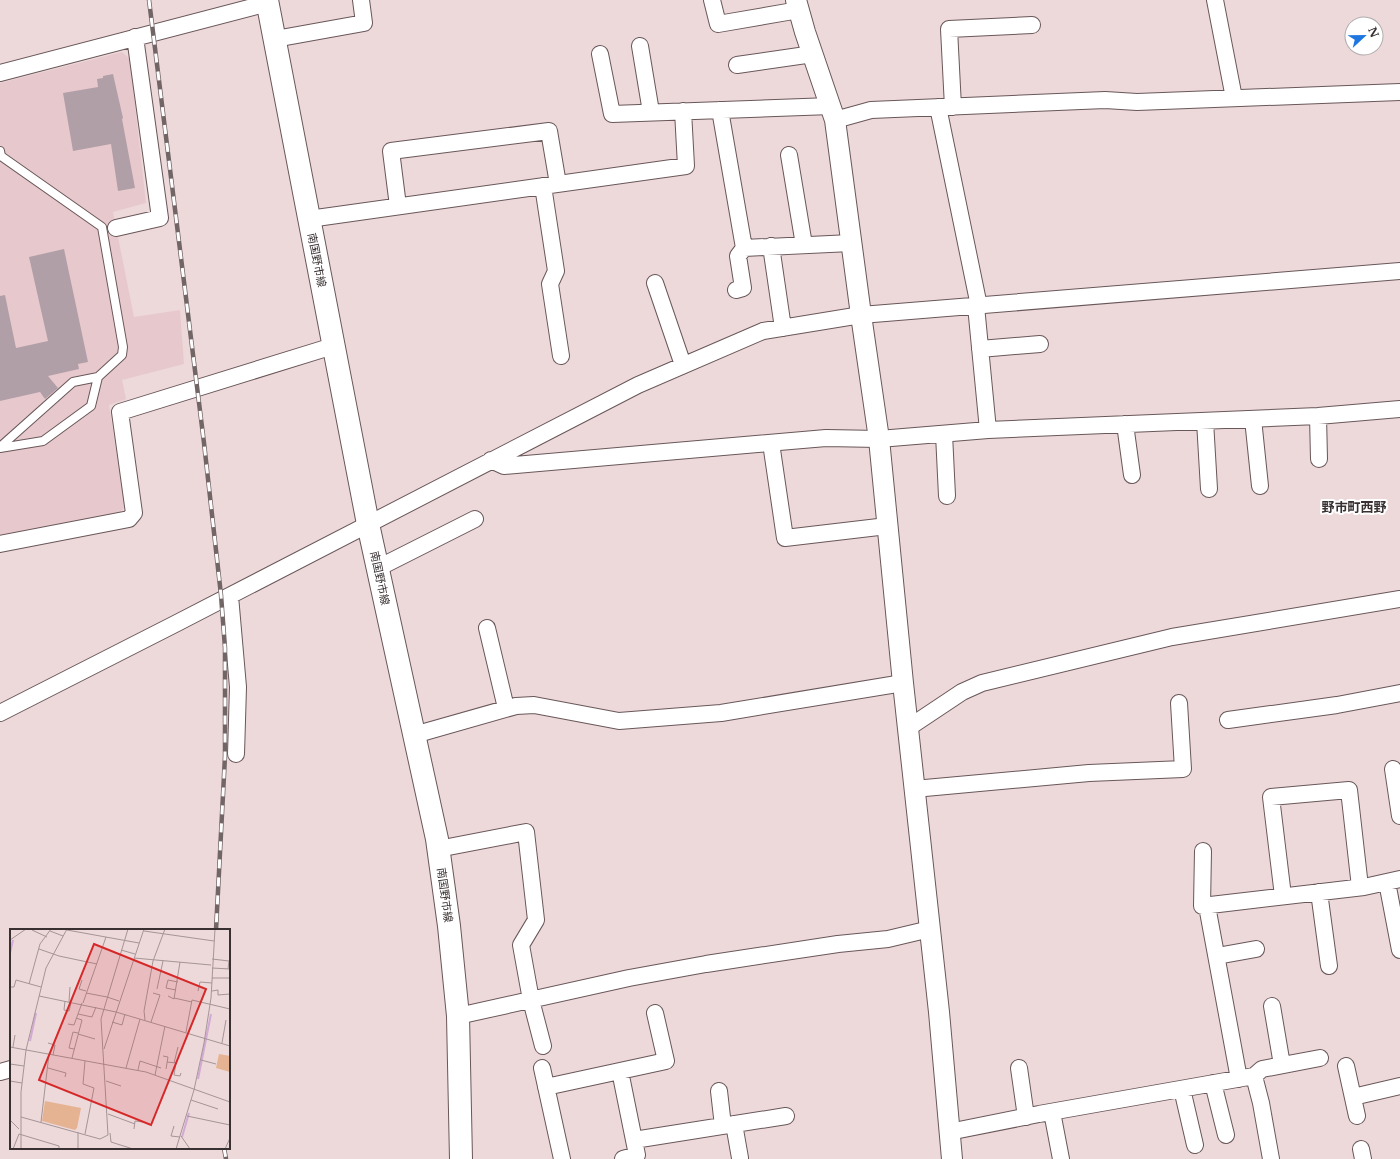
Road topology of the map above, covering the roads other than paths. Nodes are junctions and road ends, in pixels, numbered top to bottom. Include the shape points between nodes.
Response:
1 (361, 0) edge
2 (712, 0) edge
3 (1215, 0) edge
4 (268, 2) edge
5 (798, 5) edge
6 (1032, 25) dead end
7 (135, 37) junction
8 (275, 39) junction
9 (640, 46) dead end
10 (600, 54) dead end
11 (813, 54) junction
12 (737, 65) dead end
13 (0, 73) edge
14 (1400, 92) edge
15 (1234, 98) junction
16 (946, 107) junction
17 (720, 110) junction
18 (651, 112) junction
19 (683, 112) junction
20 (833, 113) junction
21 (0, 151) edge
22 (789, 155) dead end
23 (550, 185) junction
24 (398, 206) junction
25 (309, 219) junction
26 (110, 229) junction
27 (851, 243) junction
28 (804, 245) junction
29 (771, 246) junction
30 (744, 248) junction
31 (1400, 271) edge
32 (655, 283) dead end
33 (736, 290) dead end
34 (977, 306) junction
35 (861, 315) junction
36 (783, 328) junction
37 (1040, 344) dead end
38 (333, 346) junction
39 (980, 349) junction
40 (560, 356) dead end
41 (683, 365) junction
42 (98, 377) junction
43 (1400, 409) edge
44 (1318, 416) junction
45 (1253, 419) junction
46 (1205, 421) junction
47 (1125, 424) junction
48 (988, 430) junction
49 (944, 434) junction
50 (879, 439) junction
51 (771, 443) junction
52 (0, 447) edge
53 (1319, 459) dead end
54 (491, 460) junction
55 (1132, 475) dead end
56 (1260, 486) dead end
57 (1210, 489) dead end
58 (947, 496) dead end
59 (476, 519) dead end
60 (368, 524) junction
61 (887, 526) junction
62 (0, 544) edge
63 (378, 568) junction
64 (230, 596) junction
65 (1400, 599) edge
66 (487, 628) dead end
67 (903, 684) junction
68 (1400, 693) edge
69 (1179, 703) dead end
70 (506, 708) junction
71 (0, 713) edge
72 (1228, 720) dead end
73 (908, 728) junction
74 (414, 735) junction
75 (236, 754) dead end
76 (1396, 779) edge
77 (914, 788) junction
78 (1400, 816) edge
79 (438, 848) junction
80 (1203, 851) dead end
81 (1393, 881) edge
82 (1360, 887) junction
83 (1319, 892) junction
84 (1283, 896) junction
85 (1207, 906) junction
86 (930, 929) junction
87 (1256, 949) dead end
88 (1400, 950) edge
89 (1217, 956) junction
90 (1329, 966) dead end
91 (531, 1000) junction
92 (1272, 1006) dead end
93 (655, 1013) dead end
94 (458, 1016) junction
95 (543, 1046) dead end
96 (1320, 1058) dead end
97 (1282, 1065) junction
98 (1346, 1066) dead end
99 (542, 1068) dead end
100 (1019, 1068) dead end
101 (10, 1069) edge
102 (620, 1071) junction
103 (0, 1072) edge
104 (1247, 1077) junction
105 (1213, 1083) junction
106 (1400, 1086) edge
107 (546, 1087) junction
108 (1182, 1089) junction
109 (719, 1091) dead end
110 (1353, 1097) junction
111 (1052, 1112) junction
112 (786, 1116) dead end
113 (1357, 1116) dead end
114 (1026, 1117) junction
115 (728, 1125) junction
116 (949, 1132) junction
117 (1226, 1135) dead end
118 (634, 1140) junction
119 (1195, 1145) dead end
120 (740, 1158) edge
121 (461, 1159) edge
122 (562, 1159) edge
123 (622, 1159) edge
124 (952, 1159) edge
125 (1061, 1159) edge
126 (1271, 1159) edge

1 - 8 street via 364,23
2 - 5 street via 718,24
3 - 15 street
4 - 7 street
4 - 8 main road, 南国野市線
5 - 11 street
6 - 16 street via 949,28
7 - 13 street
7 - 26 street via 160,218
8 - 25 main road, 南国野市線
9 - 18 street
10 - 18 street via 612,114
11 - 12 street
11 - 20 street
14 - 15 street
15 - 16 street via 1137,102 1105,100
16 - 20 street
16 - 34 street
17 - 19 street
17 - 20 street
17 - 30 street
18 - 19 street
19 - 23 street via 686,166
20 - 27 street
21 - 26 lane via 1,156 102,227
22 - 28 street
23 - 24 street
23 - 24 street via 549,131 398,150 391,151
23 - 40 street via 556,271 550,284
24 - 25 street
25 - 38 main road, 南国野市線
26 - 42 lane via 123,347 122,355
27 - 28 street
27 - 35 street
28 - 29 street
29 - 30 street
29 - 36 street
30 - 33 street via 738,256 743,288
31 - 34 street
32 - 41 street
34 - 35 street
34 - 39 street
35 - 36 street
35 - 50 street
36 - 41 street via 763,331
37 - 39 street
38 - 60 main road, 南国野市線
38 - 62 street via 120,412 134,513 129,519
39 - 48 street
41 - 54 street via 638,385
42 - 52 lane via 73,382
42 - 52 lane via 91,406 43,441
43 - 44 street
44 - 45 street
44 - 53 street
45 - 46 street
45 - 56 street
46 - 47 street
46 - 57 street
47 - 48 street
47 - 55 street
48 - 49 street
49 - 50 street
49 - 58 street
50 - 51 street via 826,438
50 - 61 street
51 - 54 street via 504,466
51 - 61 street via 785,538
54 - 60 street
59 - 63 street
60 - 63 main road, 南国野市線
60 - 64 street
61 - 67 street
63 - 74 main road, 南国野市線
64 - 71 street
64 - 75 street via 238,687
65 - 73 street via 1172,638 982,684 962,692
66 - 70 street
67 - 70 street via 721,713 619,722 534,705
67 - 73 street
68 - 72 street via 1337,705
69 - 77 street via 1183,769 1089,773
70 - 74 street
73 - 77 street
74 - 79 main road, 南国野市線
76 - 78 street
77 - 86 street
79 - 91 street via 526,832 536,920 521,945
79 - 94 main road, 南国野市線
80 - 85 street via 1202,906
81 - 82 street
81 - 88 street
82 - 83 street
82 - 84 street via 1349,790 1271,797
83 - 84 street
83 - 90 street
84 - 85 street
85 - 89 street
86 - 91 street via 888,939 706,964
86 - 116 street
87 - 89 street
89 - 104 street
91 - 94 street
91 - 95 street
92 - 97 street
93 - 102 street via 666,1060
94 - 121 main road, 南国野市線
96 - 97 street
97 - 104 street via 1262,1069
98 - 110 street
99 - 107 street
100 - 114 street
101 - 103 street
102 - 107 street
102 - 118 street
104 - 105 street
104 - 126 street via 1261,1103
105 - 108 street
105 - 117 street
106 - 110 street
107 - 122 street
108 - 111 street
108 - 119 street
109 - 115 street
110 - 113 street
111 - 114 street
111 - 125 street
112 - 115 street
114 - 116 street
115 - 118 street
115 - 120 street
116 - 124 street
118 - 123 street via 637,1155

